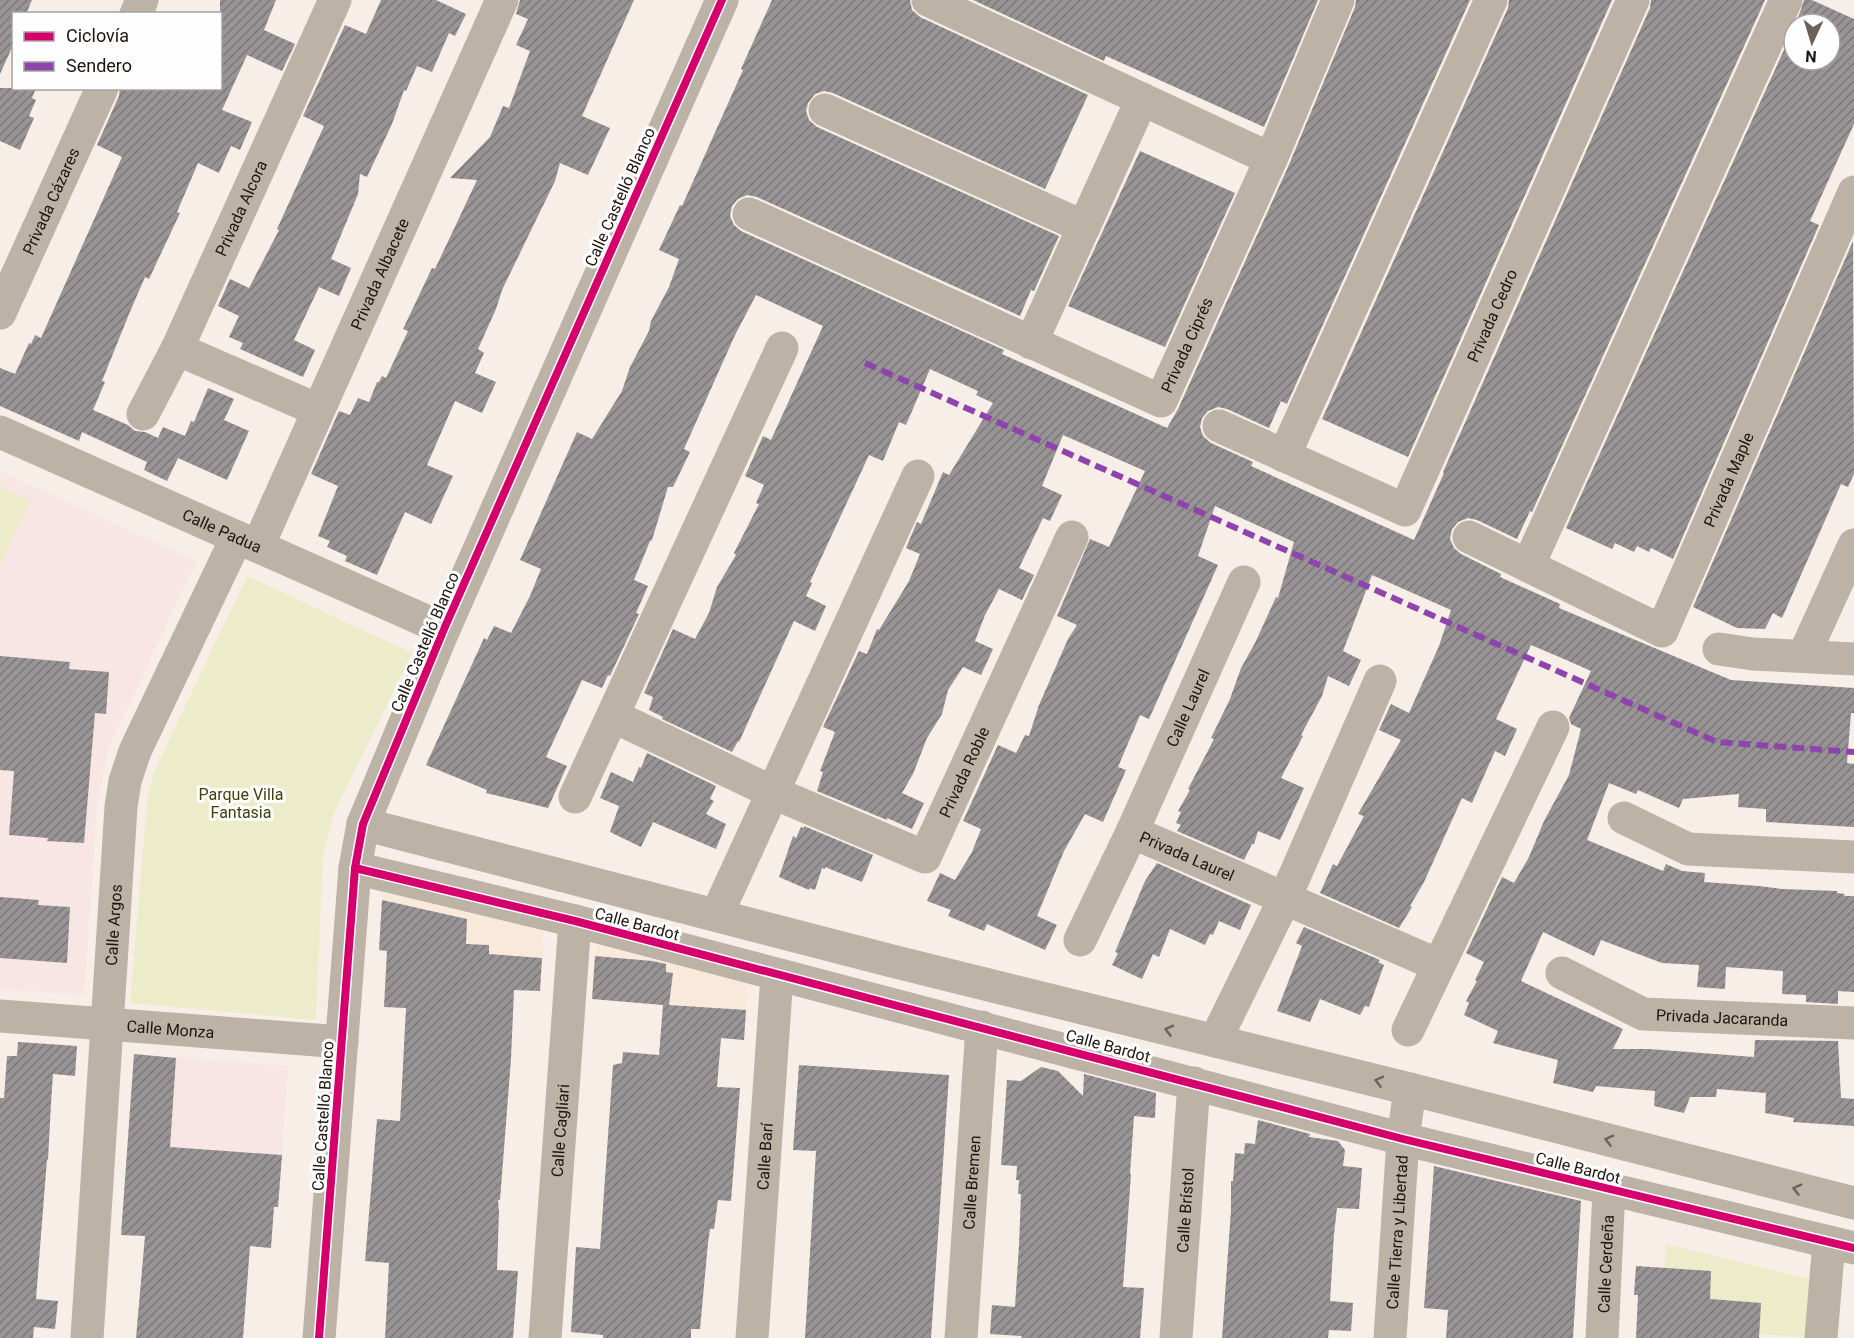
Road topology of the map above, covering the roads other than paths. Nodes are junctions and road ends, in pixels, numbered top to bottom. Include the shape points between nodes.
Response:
1 (334, 0) edge
2 (502, 0) edge
3 (722, 0) edge
4 (928, 0) edge
5 (1338, 0) edge
6 (1491, 0) edge
7 (1633, 0) edge
8 (1786, 0) edge
9 (101, 90) edge
10 (1142, 99) junction
11 (825, 110) dead end
12 (1271, 159) junction
13 (1854, 192) edge
14 (749, 214) dead end
15 (1083, 227) junction
16 (0, 313) edge
17 (1031, 342) junction
18 (782, 348) dead end
19 (177, 349) junction
20 (318, 410) junction
21 (143, 414) dead end
22 (1219, 426) dead end
23 (0, 432) edge
24 (1284, 456) junction
25 (918, 476) dead end
26 (1072, 537) dead end
27 (1468, 537) dead end
28 (247, 541) junction
29 (1854, 545) edge
30 (1528, 566) junction
31 (1244, 582) dead end
32 (444, 629) junction
33 (1719, 649) dead end
34 (1804, 656) junction
35 (1854, 659) edge
36 (1380, 681) dead end
37 (613, 716) junction
38 (1553, 727) dead end
39 (774, 793) junction
40 (575, 797) dead end
41 (1624, 818) dead end
42 (363, 824) junction
43 (1132, 832) junction
44 (1854, 856) edge
45 (355, 868) junction
46 (1285, 898) junction
47 (717, 914) junction
48 (575, 921) junction
49 (1080, 940) dead end
50 (892, 961) junction
51 (1438, 965) junction
52 (1562, 973) dead end
53 (777, 975) junction
54 (876, 1001) junction
55 (0, 1016) edge
56 (1854, 1023) edge
57 (109, 1024) junction
58 (982, 1028) junction
59 (1408, 1030) dead end
60 (1215, 1041) junction
61 (342, 1042) junction
62 (1194, 1083) junction
63 (1410, 1089) junction
64 (1403, 1139) junction
65 (1609, 1190) junction
66 (1854, 1203) edge
67 (1842, 1245) edge
68 (87, 1338) edge
69 (319, 1338) edge
70 (545, 1338) edge
71 (752, 1338) edge
72 (961, 1338) edge
73 (1176, 1338) edge
74 (1390, 1338) edge
75 (1602, 1338) edge
76 (1821, 1338) edge

1 - 19 street, Privada Alcora
2 - 20 street, Privada Albacete
3 - 32 street, Calle Castelló Blanco
4 - 10 street
5 - 12 street, Privada Ciprés
6 - 24 street
7 - 24 street, Privada Cedro via 1405,510
8 - 30 street
9 - 16 street, Privada Cázares
10 - 12 street
10 - 15 street
11 - 15 street
12 - 17 street, Privada Ciprés via 1161,400
13 - 30 street, Privada Maple via 1662,631
14 - 17 street, Privada Ciprés
15 - 17 street
18 - 37 street
19 - 20 street
19 - 21 street, Privada Alcora
20 - 28 street, Privada Albacete
22 - 24 street, Privada Cedro
23 - 28 street, Calle Padua
25 - 39 street
26 - 39 street, Privada Roble via 925,857
27 - 30 street, Privada Maple
28 - 32 street, Calle Padua
28 - 57 street, Calle Argos via 135,751 125,781
29 - 34 street
31 - 43 street, Calle Laurel
32 - 42 street, Calle Castelló Blanco
33 - 34 street
34 - 35 street
36 - 46 street
37 - 39 street, Privada Roble
37 - 40 street
38 - 51 street
39 - 47 street
41 - 44 street via 1688,849
42 - 45 street, Calle Castelló Blanco
42 - 47 street, Calle Bardot
43 - 46 street, Privada Laurel
43 - 49 street, Privada Laurel
45 - 48 street, Calle Bardot
45 - 61 street, Calle Castelló Blanco
46 - 51 street, Privada Laurel
46 - 60 street
47 - 50 street, Calle Bardot
48 - 53 street, Calle Bardot
48 - 70 street, Calle Cagliari
50 - 54 street
60 -> 50 street, Calle Bardot
51 - 59 street
52 - 56 street, Privada Jacaranda via 1642,1014
53 - 54 street, Calle Bardot
53 - 71 street, Calle Barí
54 - 58 street, Calle Bardot
55 - 57 street, Calle Monza
57 - 61 street, Calle Monza
57 - 68 street, Calle Argos
58 - 62 street, Calle Bardot
58 - 72 street, Calle Bremen
63 -> 60 street, Calle Bardot
61 - 69 street, Calle Castelló Blanco
62 - 64 street, Calle Bardot
62 - 73 street, Calle Brístol
63 - 64 street, Calle Tierra y Libertad
66 -> 63 street, Calle Bardot
64 - 65 street, Calle Bardot
64 - 74 street, Calle Tierra y Libertad
65 - 67 street, Calle Bardot
65 - 75 street, Calle Cerdeña
67 - 76 street

